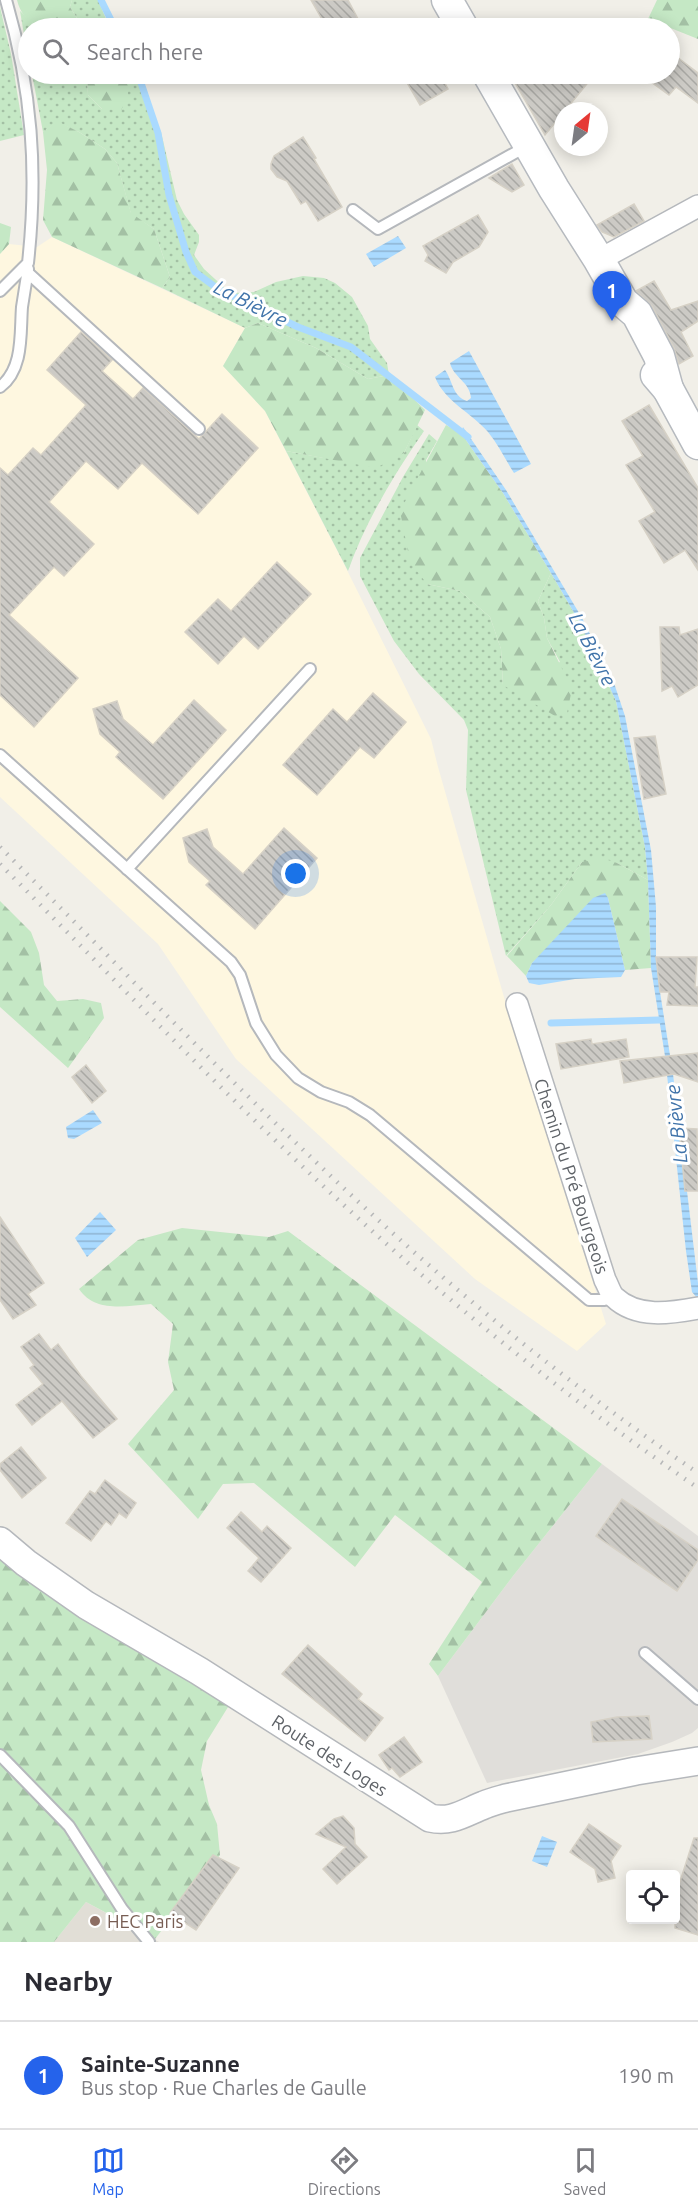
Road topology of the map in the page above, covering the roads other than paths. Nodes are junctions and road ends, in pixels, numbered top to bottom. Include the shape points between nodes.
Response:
1 (6, 0) edge
2 (447, 0) edge
3 (457, 18) edge
4 (18, 39) edge
5 (26, 84) edge
6 (494, 84) edge
7 (529, 145) junction
8 (698, 206) edge
9 (353, 210) dead end
10 (599, 260) junction
11 (28, 267) junction
12 (0, 291) edge
13 (0, 387) edge
14 (199, 429) dead end
15 (698, 444) edge
16 (310, 669) dead end
17 (0, 755) edge
18 (127, 869) junction
19 (517, 1004) dead end
20 (614, 1297) junction
21 (698, 1308) edge
22 (0, 1541) edge
23 (645, 1653) dead end
24 (698, 1699) edge
25 (0, 1755) edge
26 (698, 1761) edge
27 (148, 1942) edge

1 - 4 lane
2 - 3 main road
5 - 11 lane via 34,154
6 - 7 main road
7 - 9 lane via 378,229
7 - 10 main road
8 - 10 street
10 - 15 main road via 623,302 637,314 659,356 668,390
11 - 12 lane
11 - 13 lane via 19,350 15,365
11 - 14 lane
16 - 18 lane
17 - 18 lane
18 - 20 lane via 231,963 240,975 256,1023 276,1055 298,1078 370,1115 589,1300
19 - 20 street, Chemin du Pré Bourgeois via 605,1280
20 - 21 street, Chemin du Pré Bourgeois via 645,1312 663,1314
22 - 26 street, Route des Loges via 86,1605 199,1671 430,1818 454,1819 506,1798
23 - 24 lane
25 - 27 lane via 69,1826 122,1910

